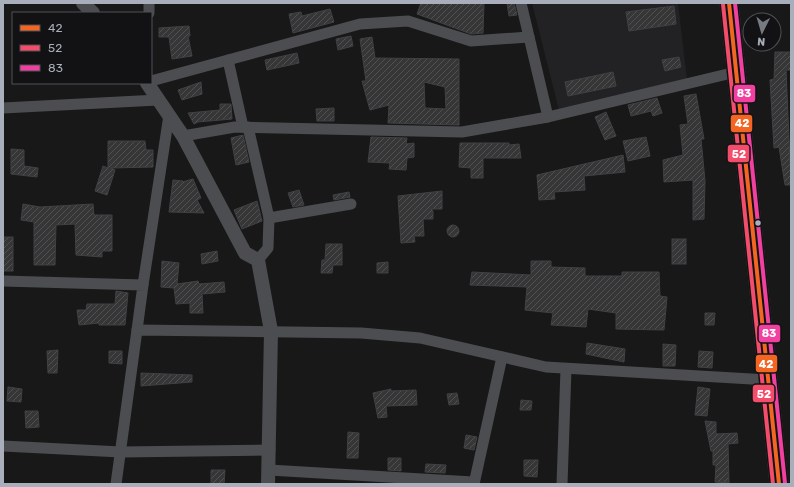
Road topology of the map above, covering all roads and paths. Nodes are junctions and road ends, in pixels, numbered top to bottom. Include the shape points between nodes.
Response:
1 (83, 3) edge
2 (521, 3) edge
3 (729, 3) edge
4 (92, 12) edge
5 (529, 37) junction
6 (228, 60) junction
7 (736, 72) junction
8 (152, 81) edge
9 (148, 84) edge
10 (158, 100) junction
11 (3, 108) edge
12 (169, 116) junction
13 (548, 117) junction
14 (245, 127) junction
15 (183, 136) junction
16 (351, 204) dead end
17 (269, 218) junction
18 (258, 260) junction
19 (3, 281) edge
20 (144, 285) junction
21 (138, 330) junction
22 (271, 331) junction
23 (502, 357) junction
24 (566, 369) junction
25 (768, 380) junction
26 (3, 446) edge
27 (270, 450) junction
28 (121, 452) junction
29 (269, 470) junction
30 (396, 481) edge
31 (474, 483) edge
32 (116, 484) edge
33 (268, 484) edge
34 (562, 484) edge
35 (779, 484) edge

1 - 4 street
2 - 5 street
3 - 7 highway
5 - 6 street via 471,41 408,21 360,24
5 - 13 street
6 - 8 street
6 - 14 street
7 - 13 street
7 - 25 highway
9 - 10 street
10 - 11 street
10 - 12 street
12 - 15 street
12 - 20 street
13 - 14 street via 462,132
14 - 15 street
14 - 17 street
15 - 18 street via 235,238 245,253
16 - 17 street
17 - 18 street via 268,248
18 - 22 street
19 - 20 street
20 - 21 street
21 - 22 street
21 - 28 street
22 - 23 street via 361,333 420,338
22 - 27 street
23 - 24 street
23 - 31 street
24 - 25 street
24 - 34 street
25 - 35 highway
26 - 28 street
27 - 28 street
27 - 29 street
28 - 32 street
29 - 30 street
29 - 33 street
30 - 31 street

